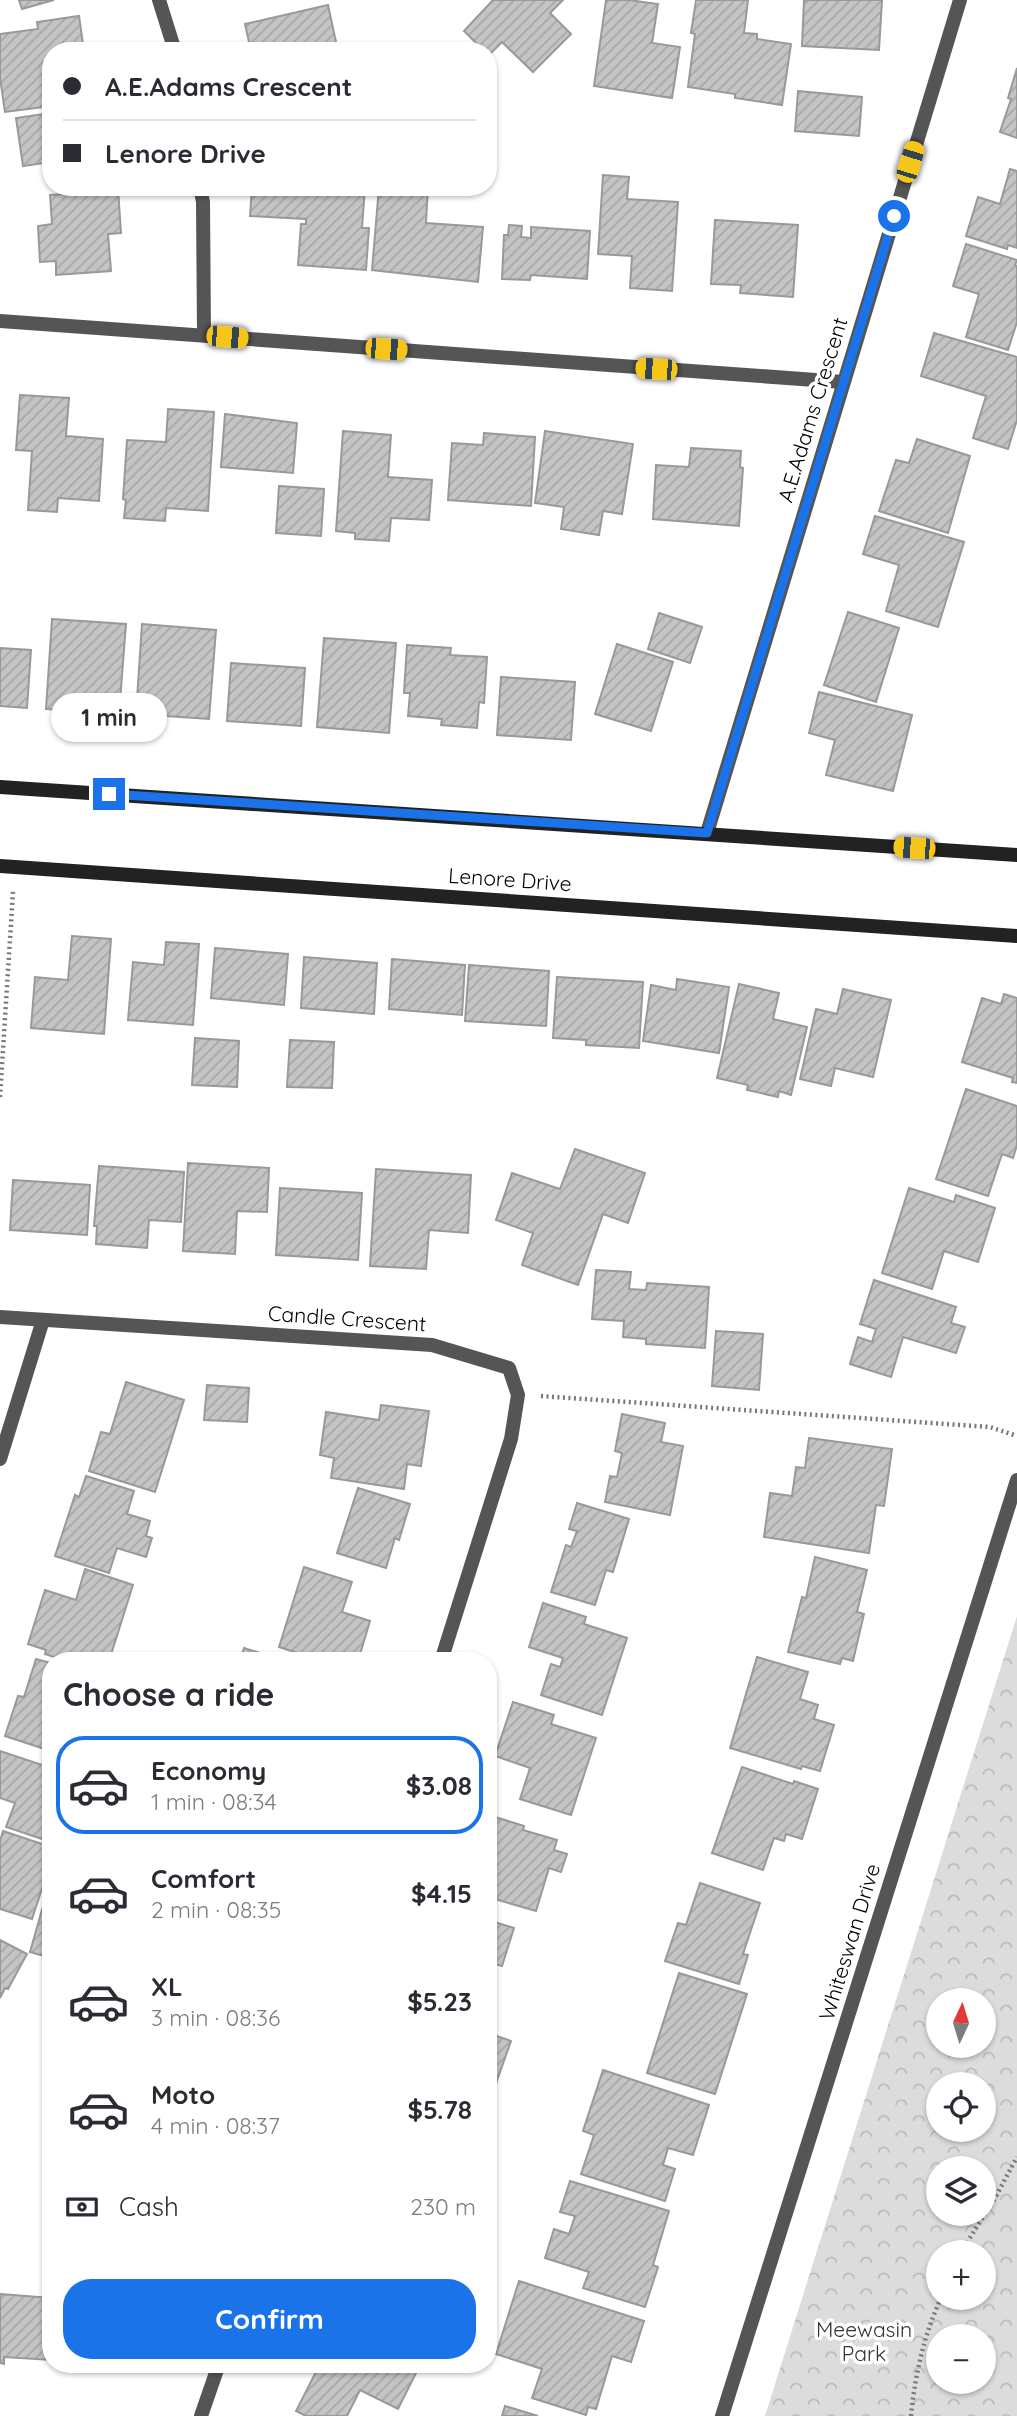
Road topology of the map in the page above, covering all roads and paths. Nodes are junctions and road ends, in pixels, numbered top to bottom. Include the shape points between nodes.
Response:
1 (159, 0) edge
2 (960, 0) edge
3 (172, 42) edge
4 (202, 196) edge
5 (0, 321) edge
6 (204, 335) junction
7 (843, 383) junction
8 (0, 787) edge
9 (707, 833) junction
10 (1017, 855) edge
11 (0, 866) edge
12 (13, 891) dead end
13 (1017, 936) edge
14 (0, 1097) edge
15 (0, 1317) edge
16 (43, 1320) junction
17 (574, 1399) dead end
18 (1017, 1436) edge
19 (0, 1459) edge
20 (1017, 1480) edge
21 (444, 1652) edge
22 (1017, 2157) edge
23 (969, 2240) edge
24 (936, 2310) edge
25 (216, 2373) edge
26 (201, 2416) edge
27 (722, 2416) edge
28 (911, 2416) edge

1 - 3 street
2 - 7 street, A.E.Adams Crescent
4 - 6 street
5 - 6 street
6 - 7 street
7 - 9 street, A.E.Adams Crescent
8 - 9 main road
9 - 10 main road
11 - 13 main road, Lenore Drive
12 - 14 path
15 - 16 street, Candle Crescent
16 - 19 street
16 - 21 street, Candle Crescent via 432,1345 509,1368 518,1395 511,1438
17 - 18 path via 990,1427
20 - 27 street, Whiteswan Drive
22 - 23 path
24 - 28 path
25 - 26 street

